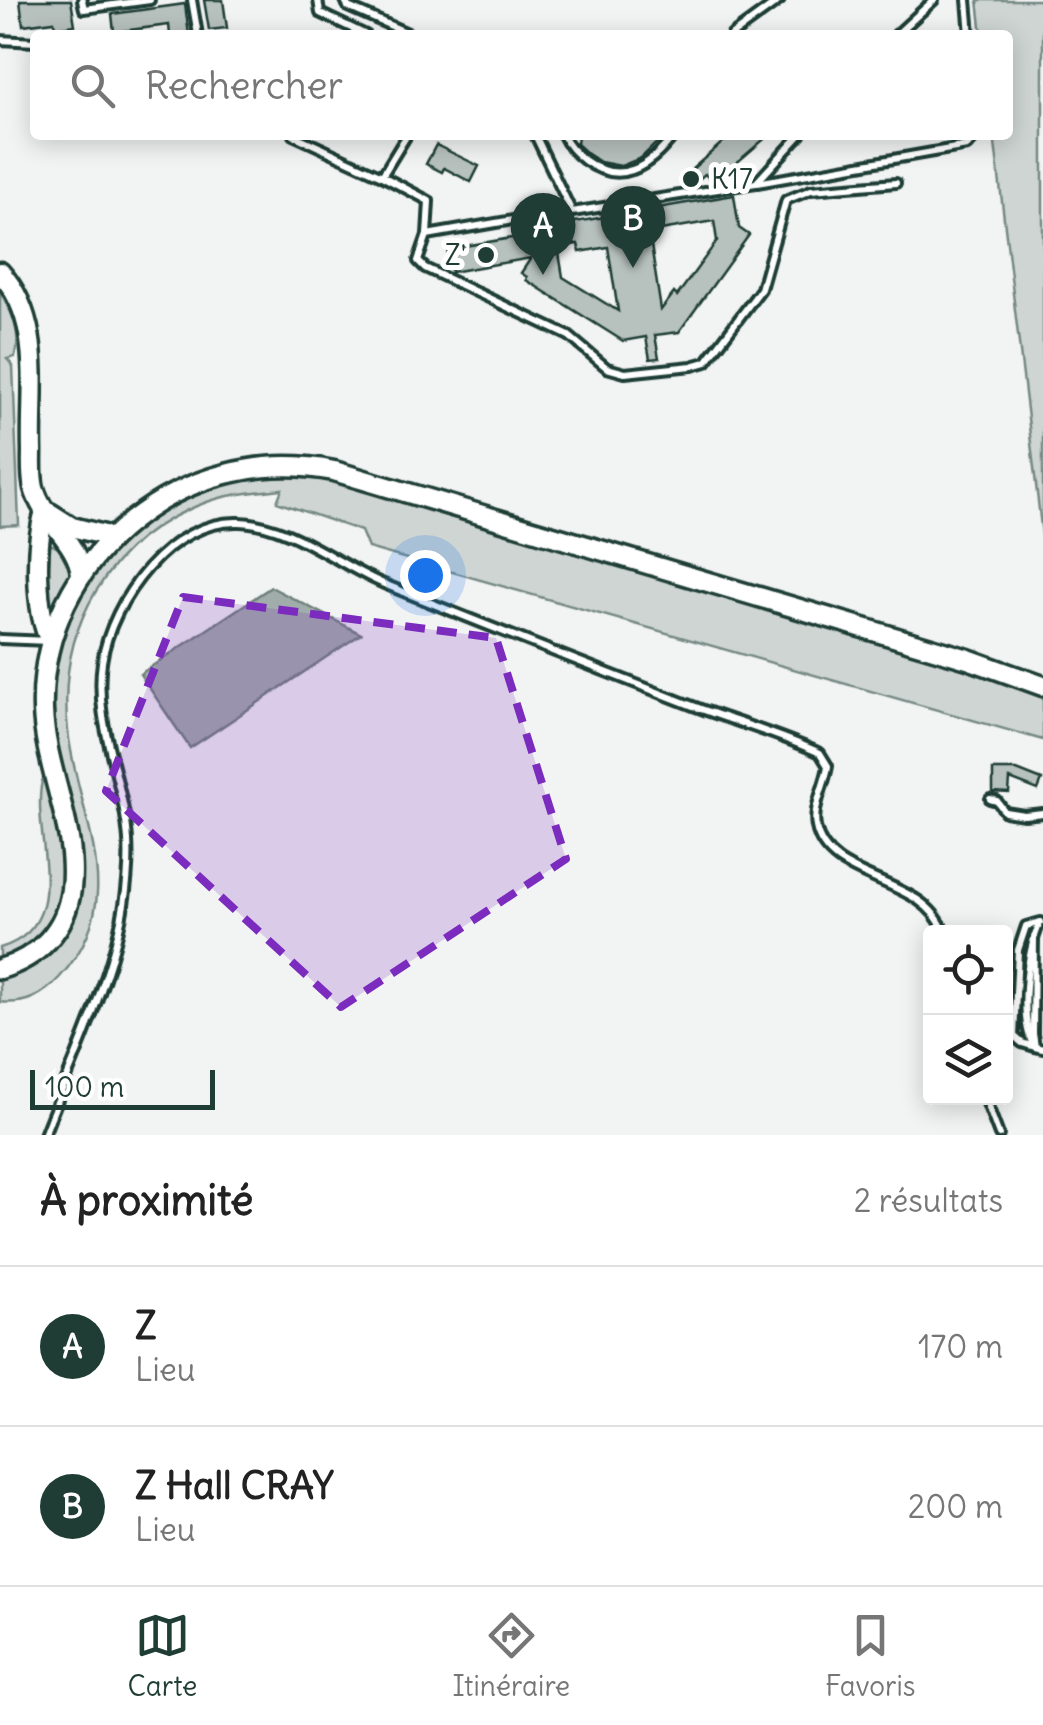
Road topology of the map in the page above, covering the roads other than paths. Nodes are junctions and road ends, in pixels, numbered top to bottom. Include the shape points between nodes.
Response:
1 (82, 0) edge
2 (150, 0) edge
3 (192, 0) edge
4 (318, 0) edge
5 (345, 0) edge
6 (780, 0) edge
7 (934, 0) edge
8 (967, 0) edge
9 (197, 30) edge
10 (356, 30) edge
11 (401, 30) edge
12 (739, 30) edge
13 (901, 30) edge
14 (970, 30) edge
15 (0, 40) edge
16 (30, 42) edge
17 (304, 140) edge
18 (404, 140) edge
19 (538, 140) edge
20 (566, 140) edge
21 (669, 140) edge
22 (796, 140) edge
23 (972, 140) edge
24 (382, 176) junction
25 (896, 183) dead end
26 (756, 184) junction
27 (553, 213) dead end
28 (426, 235) junction
29 (0, 272) edge
30 (45, 511) junction
31 (63, 537) junction
32 (105, 545) junction
33 (82, 574) junction
34 (0, 639) edge
35 (50, 642) junction
36 (1043, 686) edge
37 (990, 799) dead end
38 (1042, 814) edge
39 (1042, 920) edge
40 (941, 925) edge
41 (0, 970) edge
42 (1039, 1048) edge
43 (988, 1105) edge
44 (44, 1135) edge
45 (999, 1135) edge

1 - 2 lane via 84,10
3 - 9 lane
4 - 10 lane via 320,13
5 - 11 lane
6 - 12 lane
7 - 13 lane
8 - 14 lane
15 - 16 lane
17 - 24 lane
18 - 24 lane
19 - 26 lane via 572,212
20 - 21 lane via 591,165 625,174
22 - 26 lane
23 - 26 lane
24 - 28 lane via 429,201
25 - 28 lane via 811,190 786,200 762,289 706,362 675,368 607,368 568,336 425,268 418,261
27 - 28 lane
29 - 30 main road via 28,318 32,473
30 - 31 main road
30 - 32 main road via 104,535
30 - 35 main road via 38,534 43,626
31 - 32 main road
31 - 33 main road
32 - 33 main road
32 - 36 main road via 156,501 201,480 258,466 316,467
33 - 35 main road
34 - 35 lane
35 - 41 main road via 44,727 71,889 47,942
37 - 38 lane via 1005,812
39 - 42 lane via 1029,948 1026,1033
39 - 42 lane via 1026,926 1018,950 1014,1036
40 - 44 lane via 926,904 826,848 815,826 828,766 820,753 380,583 264,526 212,525 188,536 142,576 108,636 100,690 128,838 126,890 110,960
43 - 45 lane

